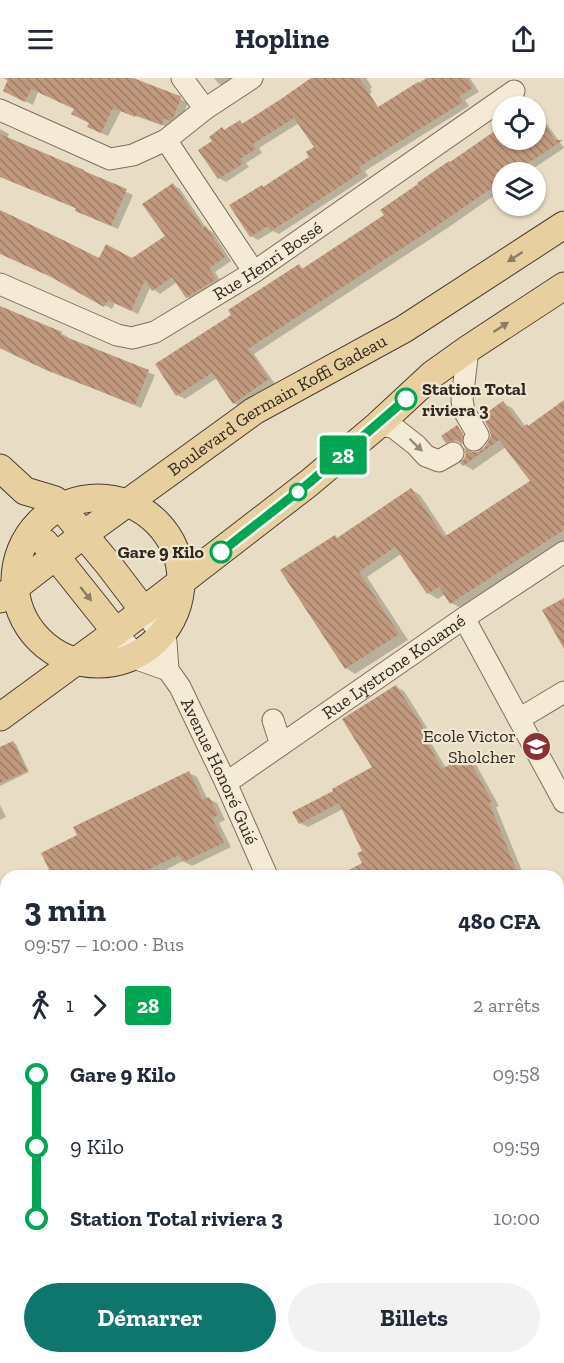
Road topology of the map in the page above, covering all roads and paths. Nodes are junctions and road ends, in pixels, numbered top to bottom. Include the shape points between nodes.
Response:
1 (182, 78) edge
2 (252, 78) edge
3 (514, 91) dead end
4 (205, 109) junction
5 (0, 110) edge
6 (166, 140) junction
7 (564, 225) edge
8 (254, 272) junction
9 (0, 284) edge
10 (564, 286) edge
11 (468, 348) junction
12 (378, 425) junction
13 (474, 440) dead end
14 (453, 453) dead end
15 (0, 468) edge
16 (25, 491) junction
17 (127, 503) junction
18 (60, 507) junction
19 (33, 529) junction
20 (83, 535) junction
21 (564, 552) edge
22 (55, 556) junction
23 (182, 582) junction
24 (7, 593) edge
25 (144, 610) junction
26 (464, 618) junction
27 (116, 632) junction
28 (161, 636) junction
29 (136, 655) junction
30 (75, 662) junction
31 (168, 670) junction
32 (564, 692) edge
33 (0, 717) edge
34 (519, 719) junction
35 (273, 720) dead end
36 (281, 745) junction
37 (226, 783) junction
38 (564, 802) edge
39 (264, 870) edge

1 - 4 street
2 - 4 street
3 - 8 street, Rue Henri Bossé
4 - 6 street
5 - 6 street via 110,159 133,155
6 - 8 street
7 -> 17 main road, Boulevard Germain Koffi Gadeau via 404,329 254,411
8 - 9 street, Rue Henri Bossé via 155,332 132,338
11 -> 10 main road
11 - 12 main road
11 - 13 street via 462,400 478,435
12 -> 14 street via 393,427 434,460
12 - 23 main road
15 - 16 main road
16 - 18 main road via 55,500
16 - 19 main road via 27,519
17 - 18 main road via 91,498
17 - 20 main road, Boulevard Germain Koffi Gadeau
17 - 23 main road via 152,517 169,536 179,560
18 - 19 main road
18 - 20 main road
19 - 22 main road
19 - 24 main road via 23,545
20 - 22 main road, Boulevard Germain Koffi Gadeau
20 - 25 main road
21 - 26 street, Rue Lystrone Kouamé
22 - 24 main road, Boulevard Germain Koffi Gadeau
22 -> 27 main road
23 - 25 main road
23 - 28 main road via 178,607
24 - 30 main road via 45,646
25 - 27 main road
25 - 28 street, Avenue Honoré Guié
26 - 34 street
26 - 36 street, Rue Lystrone Kouamé
27 - 29 street
27 - 30 main road
28 - 29 main road
28 - 31 street, Avenue Honoré Guié via 166,642
29 - 30 main road via 104,664
29 - 31 street
30 - 33 main road
31 - 37 street, Avenue Honoré Guié
32 - 34 street
34 - 38 street
35 - 36 street
36 - 37 street, Rue Lystrone Kouamé
37 - 39 street, Avenue Honoré Guié

